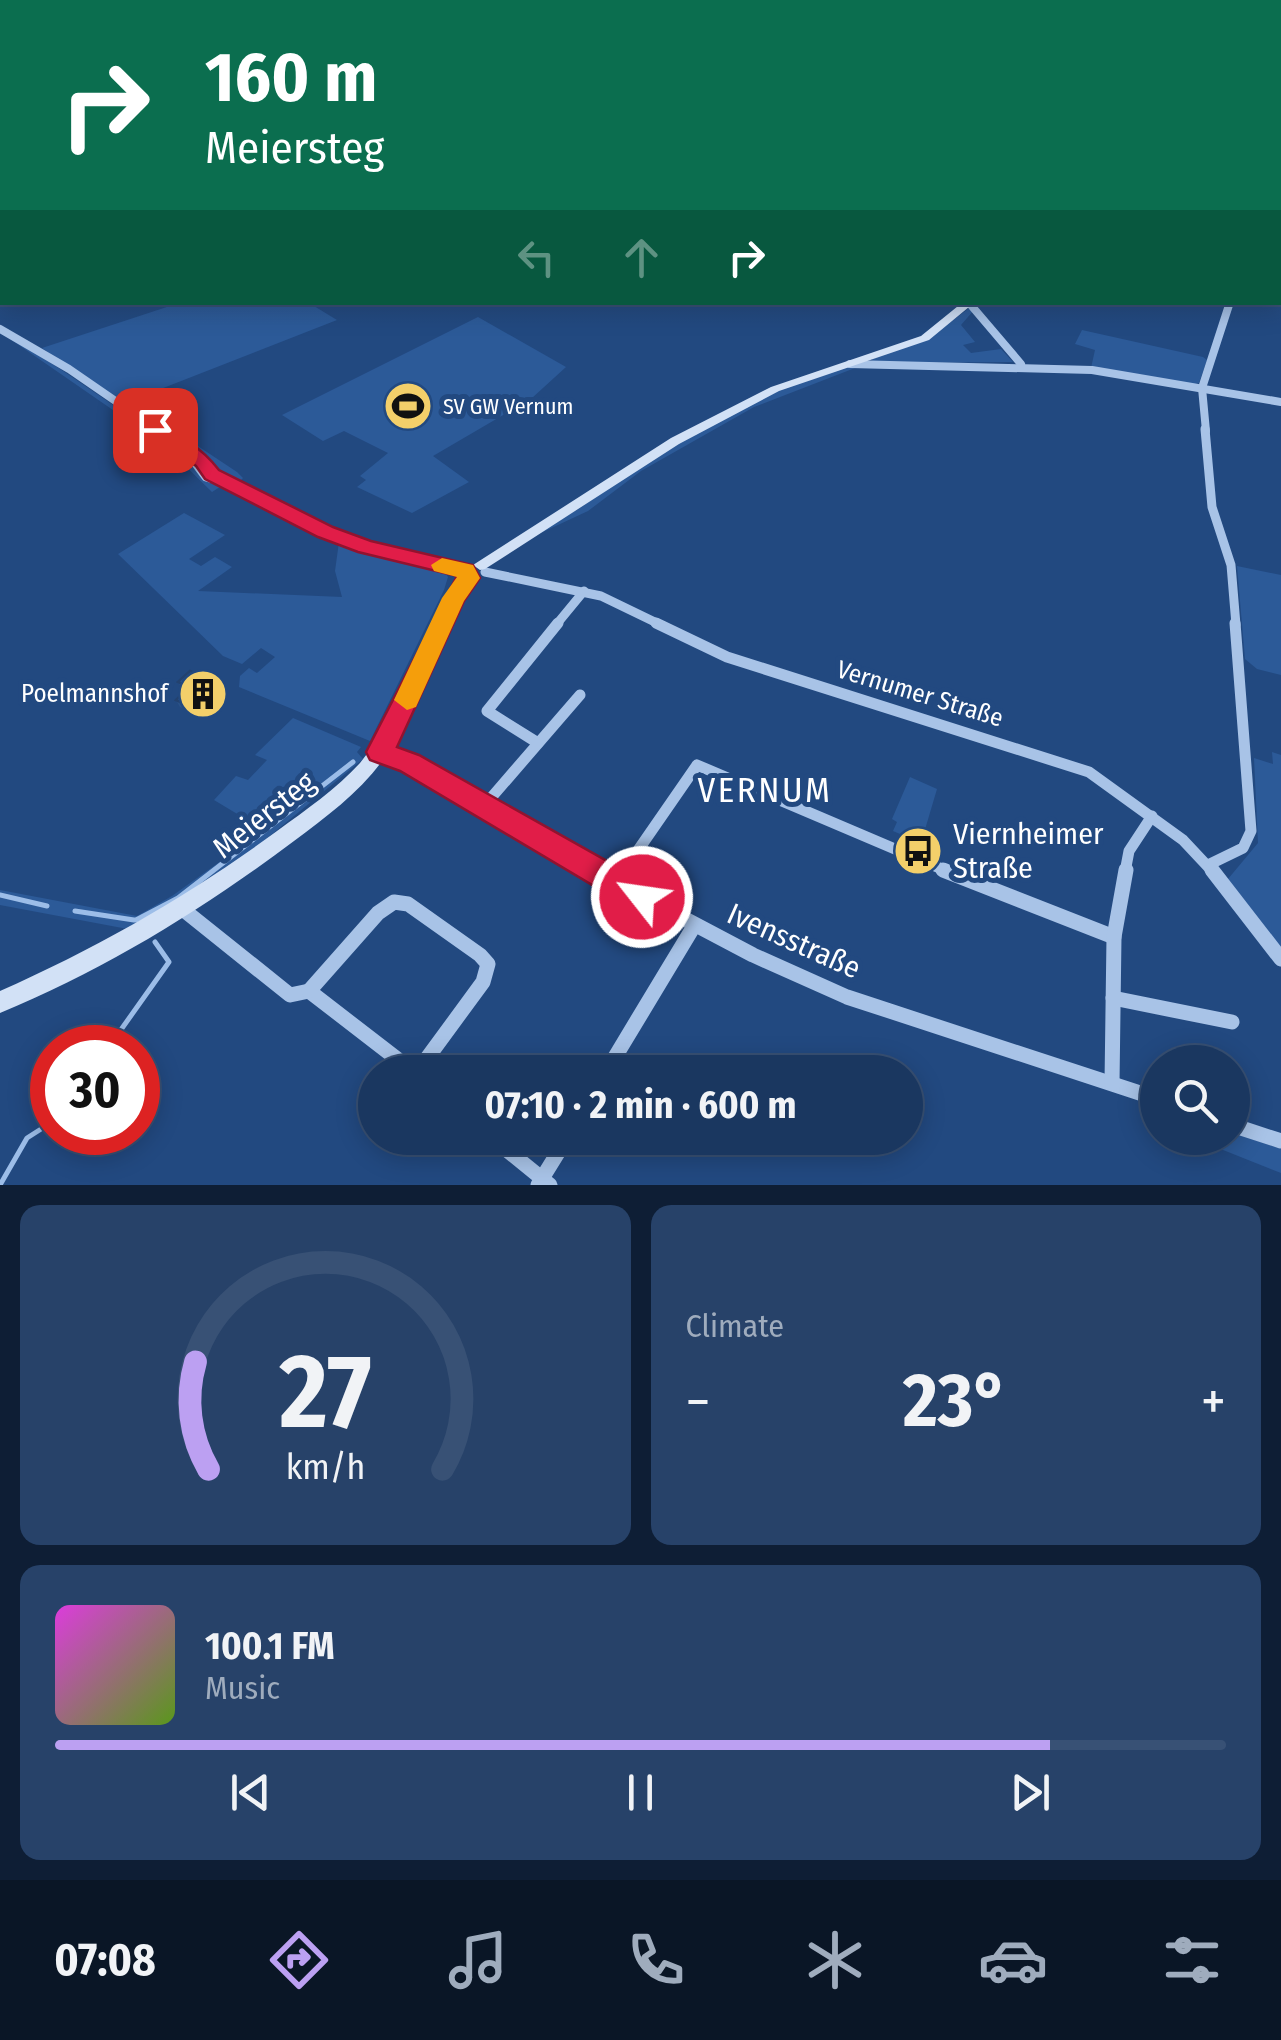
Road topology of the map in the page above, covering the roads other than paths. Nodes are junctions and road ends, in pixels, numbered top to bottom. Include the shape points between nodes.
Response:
1 (967, 305) edge
2 (972, 305) edge
3 (1229, 305) edge
4 (0, 329) edge
5 (849, 364) junction
6 (1021, 365) junction
7 (1202, 388) junction
8 (1281, 402) edge
9 (475, 571) junction
10 (584, 591) junction
11 (580, 695) dead end
12 (538, 743) junction
13 (379, 752) junction
14 (484, 806) junction
15 (1152, 816) junction
16 (1208, 865) junction
17 (616, 882) junction
18 (185, 911) junction
19 (694, 926) junction
20 (1114, 937) junction
21 (1281, 959) edge
22 (309, 991) junction
23 (1113, 998) junction
24 (0, 1002) edge
25 (1232, 1022) dead end
26 (393, 1055) edge
27 (428, 1055) edge
28 (616, 1055) edge
29 (1112, 1084) junction
30 (1140, 1093) edge
31 (1250, 1131) edge
32 (1281, 1141) edge
33 (512, 1155) edge
34 (558, 1155) edge
35 (544, 1183) edge

1 - 5 street, Meiersteg via 925,338
2 - 6 street
3 - 7 street
4 - 9 street, Vernumer Straße via 188,453 201,473 351,542
5 - 6 street
5 - 9 street, Meiersteg via 775,389 675,441
6 - 7 street
7 - 8 street
7 - 16 street via 1212,506 1231,565 1252,813 1244,848
9 - 10 street, Vernumer Straße
9 - 13 street, Meiersteg via 454,598
10 - 12 street via 488,711
10 - 15 street, Vernumer Straße via 727,657 1072,765 1106,780
11 - 12 street
12 - 14 street
13 - 14 street, Ivensstraße
13 - 18 street, Meiersteg via 334,799
14 - 17 street, Ivensstraße
15 - 16 street, Vernumer Straße
15 - 20 street via 1130,850
16 - 21 street, Vernumer Straße
17 - 19 street, Ivensstraße
17 - 20 street via 697,764
18 - 22 street via 290,995
18 - 24 street, Meiersteg
19 - 28 street
19 - 29 street, Ivensstraße via 808,981
20 - 23 street
22 - 26 street
22 - 27 street via 378,913 394,902 408,904 488,964 483,982
23 - 25 street
23 - 29 street
29 - 30 street, Ivensstraße
31 - 32 street
33 - 35 street
34 - 35 street

